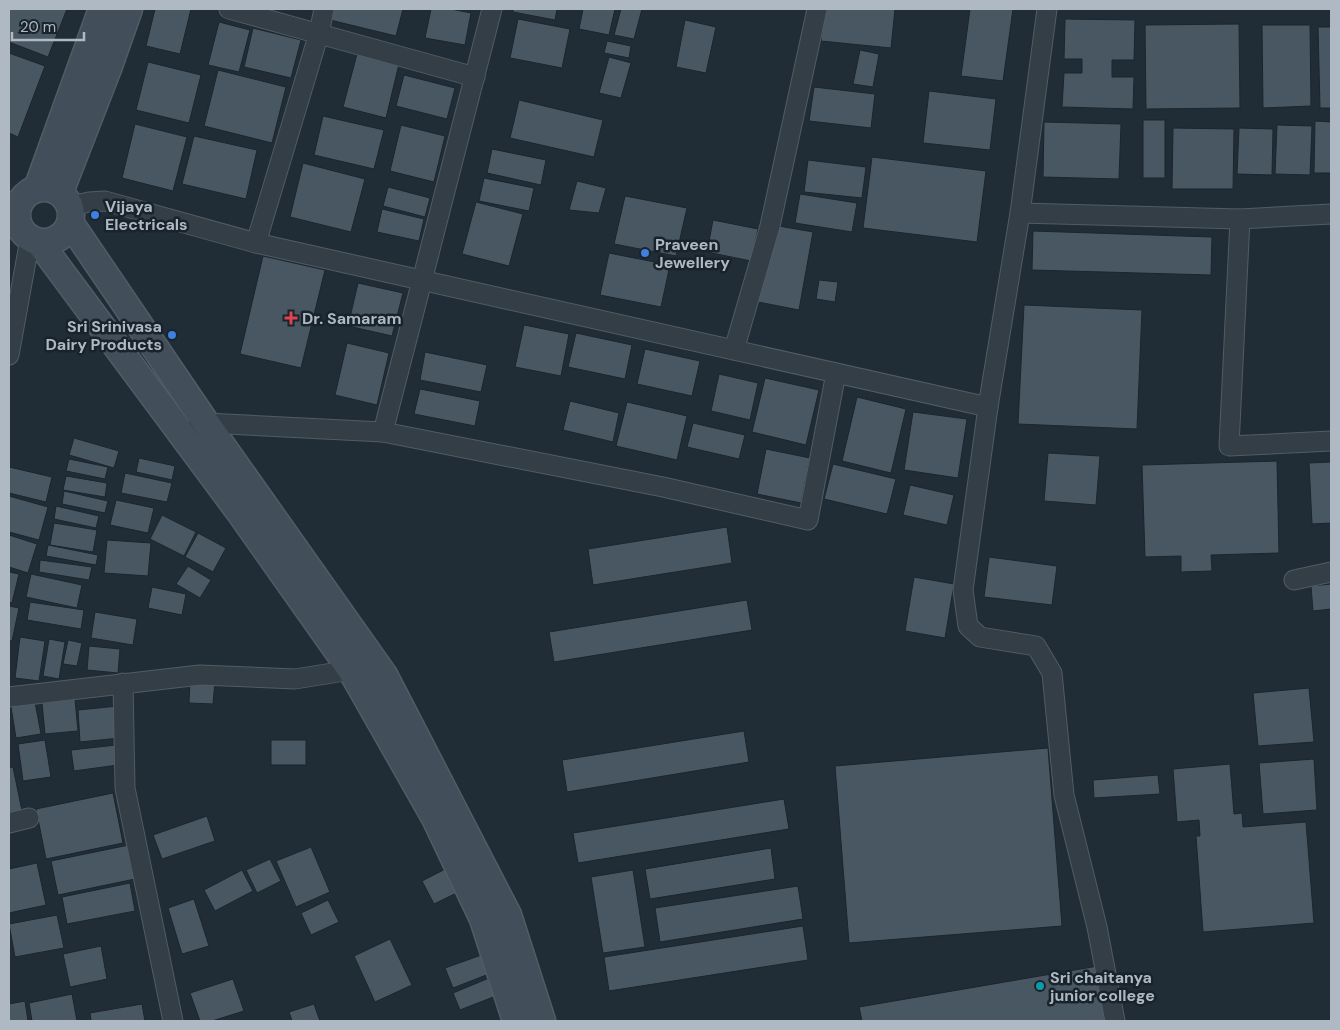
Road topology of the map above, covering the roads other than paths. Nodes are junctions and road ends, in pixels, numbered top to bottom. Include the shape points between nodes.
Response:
1 (102, 9) edge
2 (129, 9) edge
3 (229, 9) edge
4 (324, 9) edge
5 (492, 9) edge
6 (818, 9) edge
7 (1047, 9) edge
8 (319, 33) junction
9 (475, 77) junction
10 (46, 198) edge
11 (1020, 212) junction
12 (1331, 214) edge
13 (1240, 220) junction
14 (34, 241) junction
15 (256, 244) junction
16 (422, 281) junction
17 (734, 350) junction
18 (9, 355) edge
19 (836, 373) junction
20 (988, 406) junction
21 (206, 423) junction
22 (177, 428) junction
23 (383, 432) junction
24 (1331, 441) edge
25 (1331, 572) edge
26 (1294, 580) dead end
27 (352, 670) junction
28 (123, 683) junction
29 (9, 697) edge
30 (30, 818) dead end
31 (9, 823) edge
32 (173, 1021) edge
33 (516, 1021) edge
34 (542, 1021) edge
35 (1115, 1021) edge

1 - 10 street
2 - 10 street via 109,66
3 - 8 street
4 - 8 street
5 - 9 street
6 - 17 street via 770,226
7 - 11 street
8 - 9 street
8 - 15 street
9 - 16 street
10 - 14 street via 21,201 17,209 19,226
10 - 14 street via 67,231 54,241
10 - 15 street via 105,201
10 - 21 street
11 - 13 street
11 - 20 street
12 - 13 street
13 - 24 street via 1229,446
14 - 18 street
14 - 22 street
15 - 16 street
16 - 17 street
16 - 23 street
17 - 19 street
19 - 20 street
19 - 23 street via 808,520 653,485
20 - 35 street via 963,590 968,626 980,637 1036,646 1052,673 1064,795 1097,928
21 - 22 street
21 - 23 street
21 - 34 street via 384,675 508,915
22 - 27 street
25 - 26 street
27 - 28 street via 295,680 200,675
27 - 33 street via 435,818 483,919
28 - 29 street
28 - 32 street via 124,788
30 - 31 street

